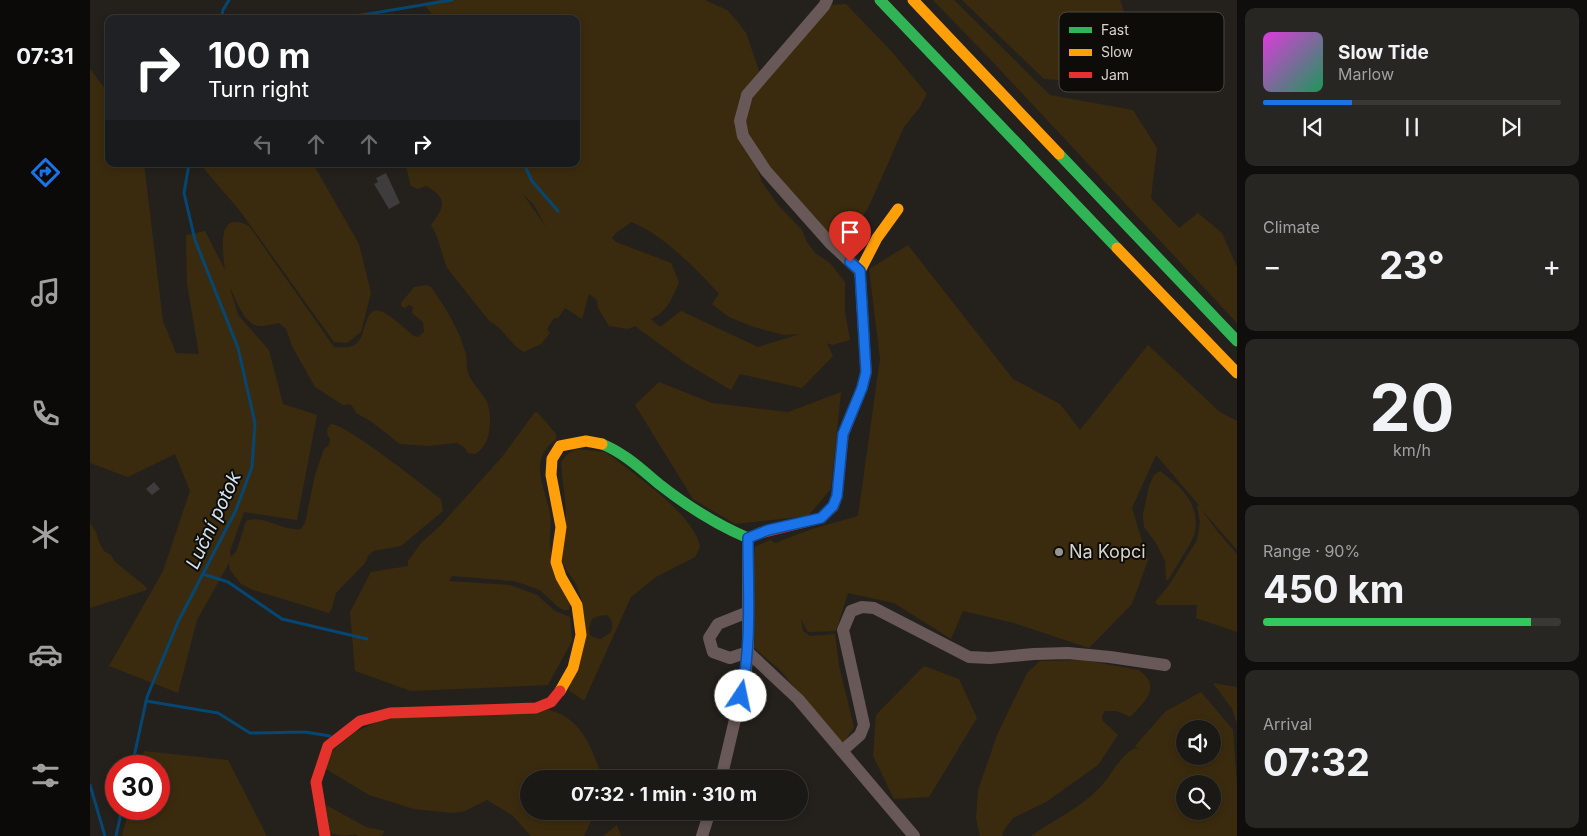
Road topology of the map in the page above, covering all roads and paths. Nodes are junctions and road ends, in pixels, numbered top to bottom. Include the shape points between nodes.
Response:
1 (827, 0) edge
2 (880, 0) edge
3 (913, 0) edge
4 (898, 209) dead end
5 (860, 271) junction
6 (1237, 341) edge
7 (1237, 373) edge
8 (748, 538) junction
9 (748, 612) junction
10 (748, 652) junction
11 (1165, 666) dead end
12 (842, 751) junction
13 (723, 770) edge
14 (707, 820) edge
15 (325, 836) edge
16 (702, 836) edge
17 (914, 836) edge

1 - 5 street via 747,95 740,121 743,136 766,171 830,243
2 - 7 main road
3 - 6 main road
4 - 5 main road via 880,232
5 - 8 main road via 866,372 843,434 837,496 833,506 821,518
8 - 9 street
8 - 15 main road via 722,528 690,508 619,453 601,443 582,441 560,446 552,459 551,475 561,527 556,562 577,605 581,635 573,668 564,685 551,702 536,708 390,713 360,721 328,746 316,782
9 - 10 street
9 - 10 street via 718,624 709,638 713,652 721,655 730,658
10 - 12 street via 798,698
10 - 13 street
11 - 12 street via 1068,653 969,657 874,608 862,607 851,611 843,630 864,725 860,735
12 - 17 street
14 - 16 street

